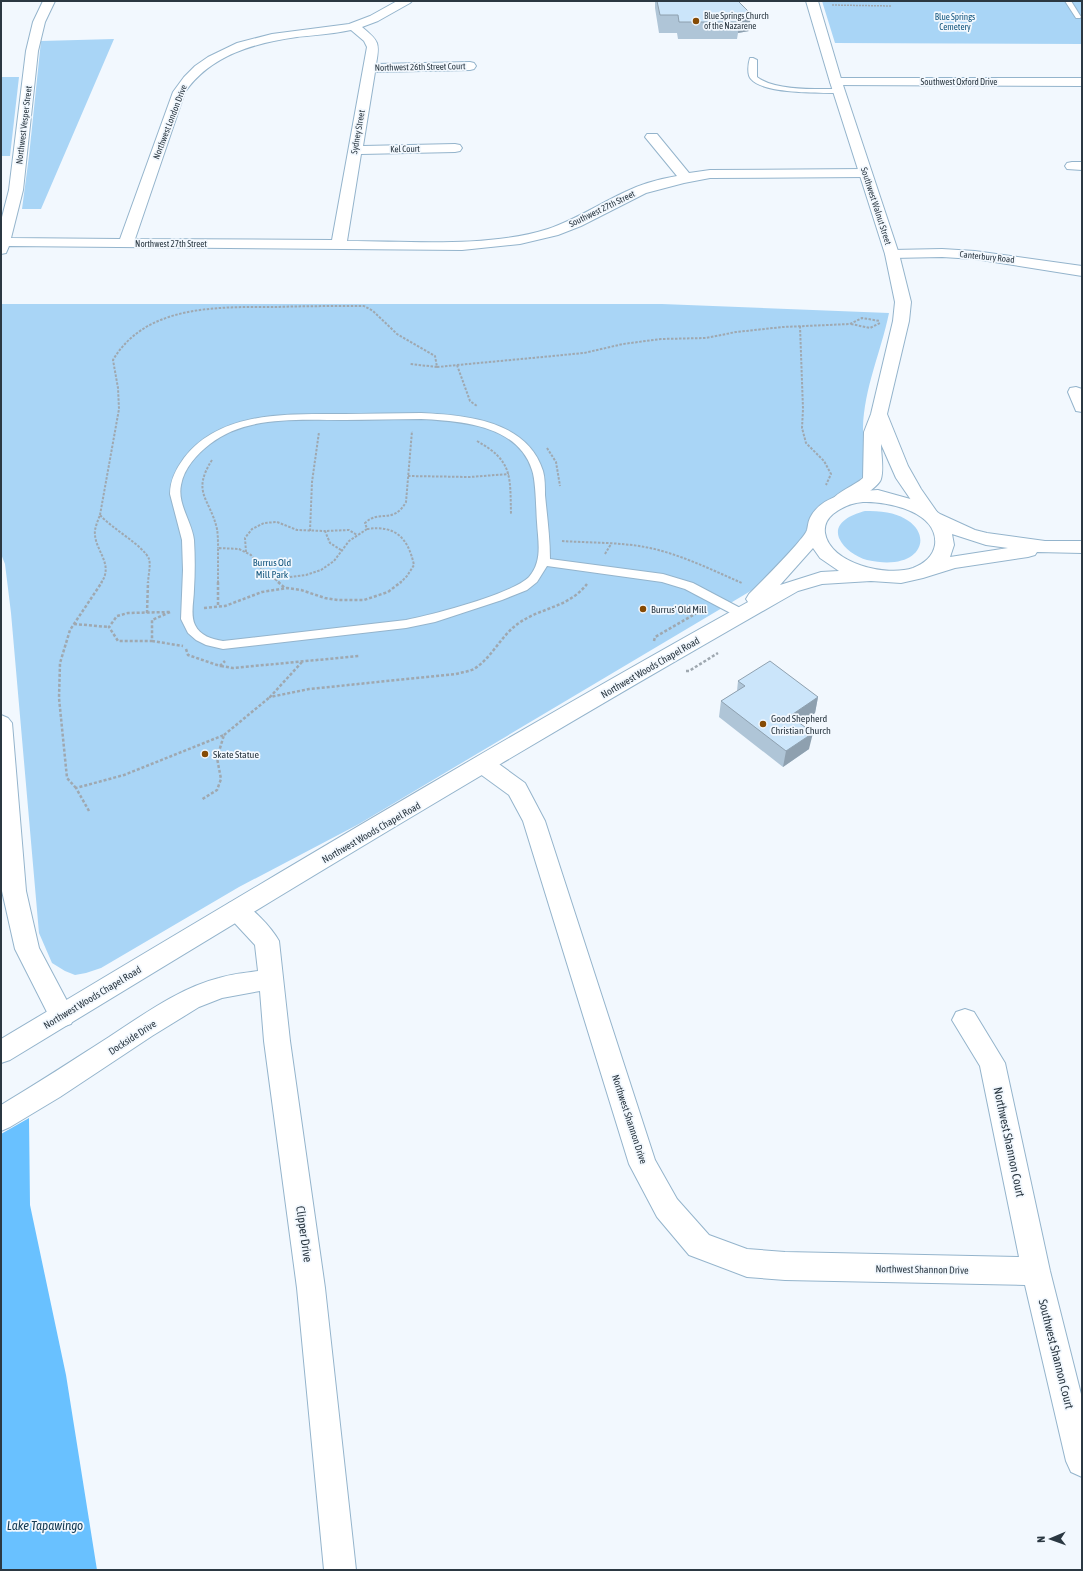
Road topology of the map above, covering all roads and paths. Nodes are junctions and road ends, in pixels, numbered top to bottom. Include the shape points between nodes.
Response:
1 (49, 1) edge
2 (406, 1) edge
3 (1068, 1) edge
4 (813, 3) edge
5 (891, 6) dead end
6 (1078, 17) dead end
7 (353, 26) junction
8 (752, 60) dead end
9 (470, 66) dead end
10 (369, 68) junction
11 (1082, 82) edge
12 (837, 86) junction
13 (652, 137) dead end
14 (455, 148) dead end
15 (355, 150) junction
16 (865, 173) junction
17 (686, 178) junction
18 (126, 243) junction
19 (339, 245) junction
20 (2, 246) edge
21 (892, 254) junction
22 (1082, 271) edge
23 (850, 324) junction
24 (800, 326) junction
25 (410, 364) dead end
26 (437, 367) junction
27 (879, 414) junction
28 (419, 430) dead end
29 (319, 431) dead end
30 (472, 439) dead end
31 (213, 459) dead end
32 (509, 474) junction
33 (408, 476) junction
34 (821, 490) dead end
35 (840, 501) junction
36 (511, 514) dead end
37 (100, 515) junction
38 (930, 515) junction
39 (367, 529) junction
40 (310, 531) junction
41 (325, 531) junction
42 (815, 533) junction
43 (357, 535) junction
44 (561, 541) dead end
45 (1045, 547) junction
46 (1082, 547) edge
47 (218, 548) junction
48 (341, 550) junction
49 (246, 552) junction
50 (544, 562) junction
51 (869, 575) junction
52 (912, 575) junction
53 (273, 579) junction
54 (748, 579) dead end
55 (588, 581) dead end
56 (286, 588) junction
57 (218, 607) junction
58 (198, 609) dead end
59 (147, 612) junction
60 (697, 613) dead end
61 (742, 614) junction
62 (74, 624) junction
63 (109, 627) junction
64 (655, 637) dead end
65 (359, 656) dead end
66 (302, 662) junction
67 (220, 666) dead end
68 (270, 697) junction
69 (1, 722) edge
70 (224, 735) junction
71 (484, 765) junction
72 (76, 788) junction
73 (201, 800) dead end
74 (89, 811) dead end
75 (237, 910) junction
76 (272, 979) junction
77 (62, 1016) junction
78 (965, 1020) dead end
79 (1, 1052) edge
80 (1, 1119) edge
81 (1036, 1271) junction
82 (1082, 1461) edge
83 (340, 1570) edge

1 - 20 street, Northwest Vesper Street via 39,22 32,51 16,190
2 - 7 street, Northwest London Drive via 373,19
3 - 6 lane
4 - 5 path
4 - 12 street, Southwest Walnut Street
7 - 10 street, Sydney Street via 369,39 372,47
7 - 18 street, Northwest London Drive via 257,41 214,58 198,68 180,92
8 - 12 lane via 754,77 758,83 788,89
9 - 10 street, Northwest 26th Street Court
10 - 15 street, Sydney Street
11 - 12 street, Southwest Oxford Drive
12 - 16 street, Southwest Walnut Street
13 - 17 street
14 - 15 street, Kel Court
15 - 19 street, Sydney Street
16 - 17 street, Southwest 27th Street via 710,174
16 - 21 street, Southwest Walnut Street
17 - 19 street, Southwest 27th Street via 641,190 575,224 545,234 462,246
18 - 19 street, Northwest 27th Street
18 - 20 street, Northwest 27th Street
21 - 22 street, Canterbury Road via 975,255
21 - 27 street, Southwest Walnut Street via 903,302 901,321
23 - 23 path via 862,318 877,319 881,322 870,328
23 - 24 path
24 - 26 path via 736,332 706,338 662,339 623,344 584,354
24 - 34 path via 802,428 806,443 824,461 832,474
25 - 26 path
26 - 37 path via 435,356 397,334 375,312 364,306 232,307 170,316 137,334 119,350 113,360 119,409
27 - 35 street, Southwest Walnut Street via 872,438 872,480
27 - 38 street, Southwest Walnut Street via 887,442 898,466
28 - 33 path via 412,430
29 - 40 path via 310,505
30 - 32 path via 499,455
31 - 47 path via 204,474 201,490 217,530
32 - 33 path via 470,477
32 - 36 path
33 - 39 path via 406,502 402,511 391,516 367,519 364,523
35 - 38 street via 878,496 899,500
35 - 42 street via 826,509 817,520
37 - 59 path via 107,524 145,552 149,559
37 - 62 path via 95,530 104,558 106,576
38 - 45 street via 968,534
38 - 52 street via 942,531 945,544 940,557 929,568
39 - 43 path
39 - 56 path via 394,531 411,550 414,565 405,580 397,586 381,596 347,601
40 - 41 path
40 - 49 path via 297,530 277,522 258,525 252,528 245,538
41 - 43 path via 349,530
41 - 48 path via 330,542
42 - 51 street via 820,546 831,559
42 - 61 street, Northwest Woods Chapel Road
43 - 48 path
44 - 54 path via 639,547 670,555 742,584
45 - 46 street
45 - 52 street via 954,562
47 - 49 path
47 - 57 path
48 - 53 path via 335,560 321,571
49 - 53 path
50 - 50 lane via 538,471 534,460 506,433 478,421 421,416 299,417 259,420 221,433 200,447 188,460 177,480 176,498 188,539 187,618 190,629 199,638 212,643 233,645 431,619 523,587 533,579
50 - 61 lane via 663,578 689,586
51 - 52 street
51 - 61 street, Northwest Woods Chapel Road via 821,578 791,587
53 - 56 path
55 - 68 path via 583,591 572,600 520,622 476,668 434,678 316,688
56 - 57 path via 256,594
57 - 58 path
59 - 63 path via 117,616
59 - 63 path via 170,612 152,620 152,641 118,641
60 - 64 path
61 - 71 street, Northwest Woods Chapel Road
62 - 63 path
62 - 72 path via 60,663 59,698 67,778
65 - 66 path
66 - 67 path via 233,668
66 - 68 path
68 - 70 path
69 - 77 street via 14,891 27,949
70 - 72 path via 124,774
70 - 73 path via 217,758 220,779 217,790
71 - 75 street, Northwest Woods Chapel Road
71 - 81 street, Northwest Shannon Drive via 517,789 534,821 643,1164 667,1208 699,1245 747,1263 785,1266
72 - 74 path
75 - 76 street, Clipper Drive via 267,941
75 - 77 street, Northwest Woods Chapel Road
76 - 80 street, Dockside Drive via 220,988 190,1000
76 - 83 street, Clipper Drive via 277,1041 311,1288
77 - 79 street, Northwest Woods Chapel Road
78 - 81 street, Northwest Shannon Court via 992,1064
81 - 82 street, Southwest Shannon Court

